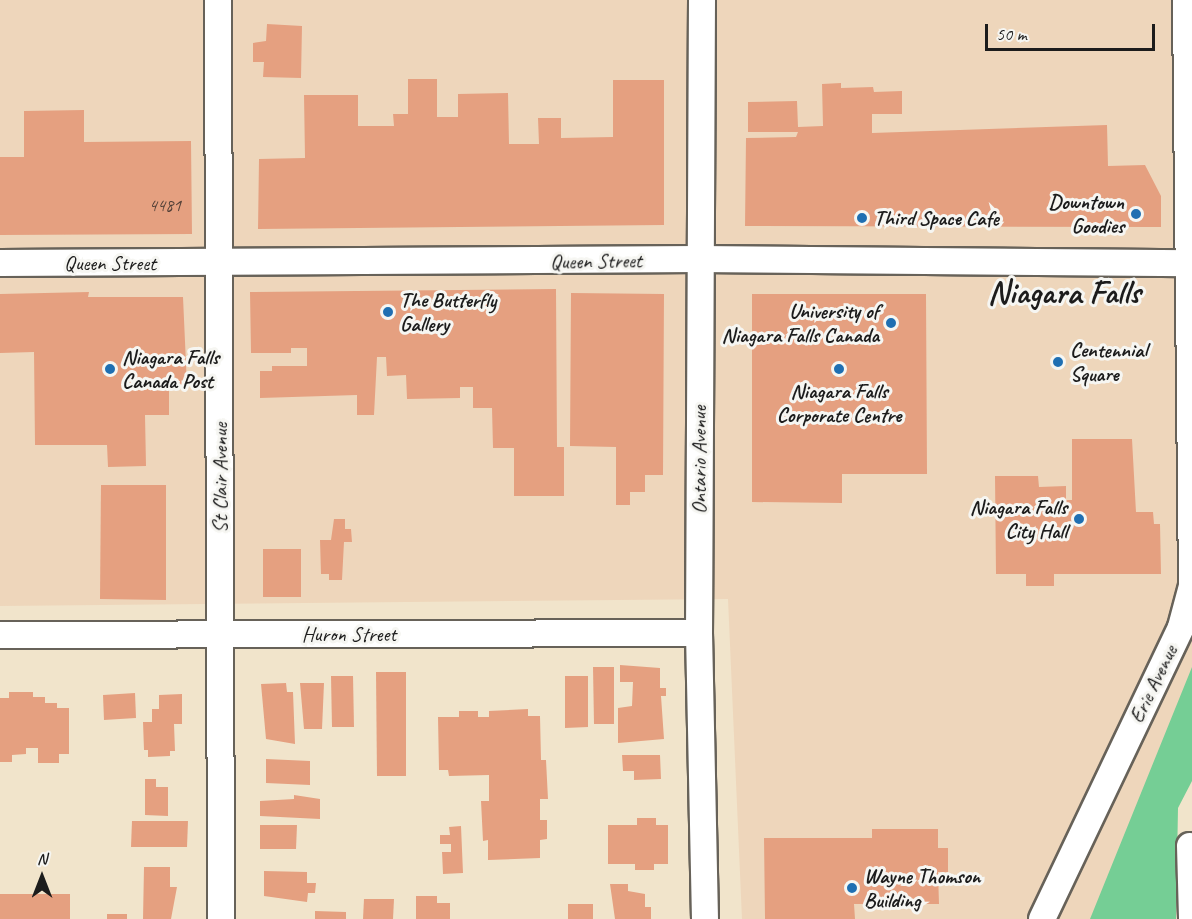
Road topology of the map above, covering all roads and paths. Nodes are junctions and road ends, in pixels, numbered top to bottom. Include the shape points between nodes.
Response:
1 (218, 0) edge
2 (702, 0) edge
3 (1186, 0) edge
4 (699, 260) junction
5 (0, 263) edge
6 (1191, 263) edge
7 (219, 264) junction
8 (699, 633) junction
9 (222, 634) junction
10 (0, 635) edge
11 (1190, 846) dead end
12 (221, 919) edge
13 (705, 919) edge
14 (1042, 919) edge
15 (1192, 919) edge

1 - 7 street, St Clair Avenue
2 - 4 street, Ontario Avenue
3 - 6 street, Erie Avenue
4 - 6 street, Queen Street
4 - 7 street, Queen Street
4 - 8 street, Ontario Avenue
5 - 7 street, Queen Street
6 - 14 street, Erie Avenue via 1192,586 1181,627
7 - 9 street, St Clair Avenue
8 - 9 street, Huron Street
8 - 13 street, Ontario Avenue
9 - 10 street, Huron Street
9 - 12 street, St Clair Avenue
11 - 15 street

